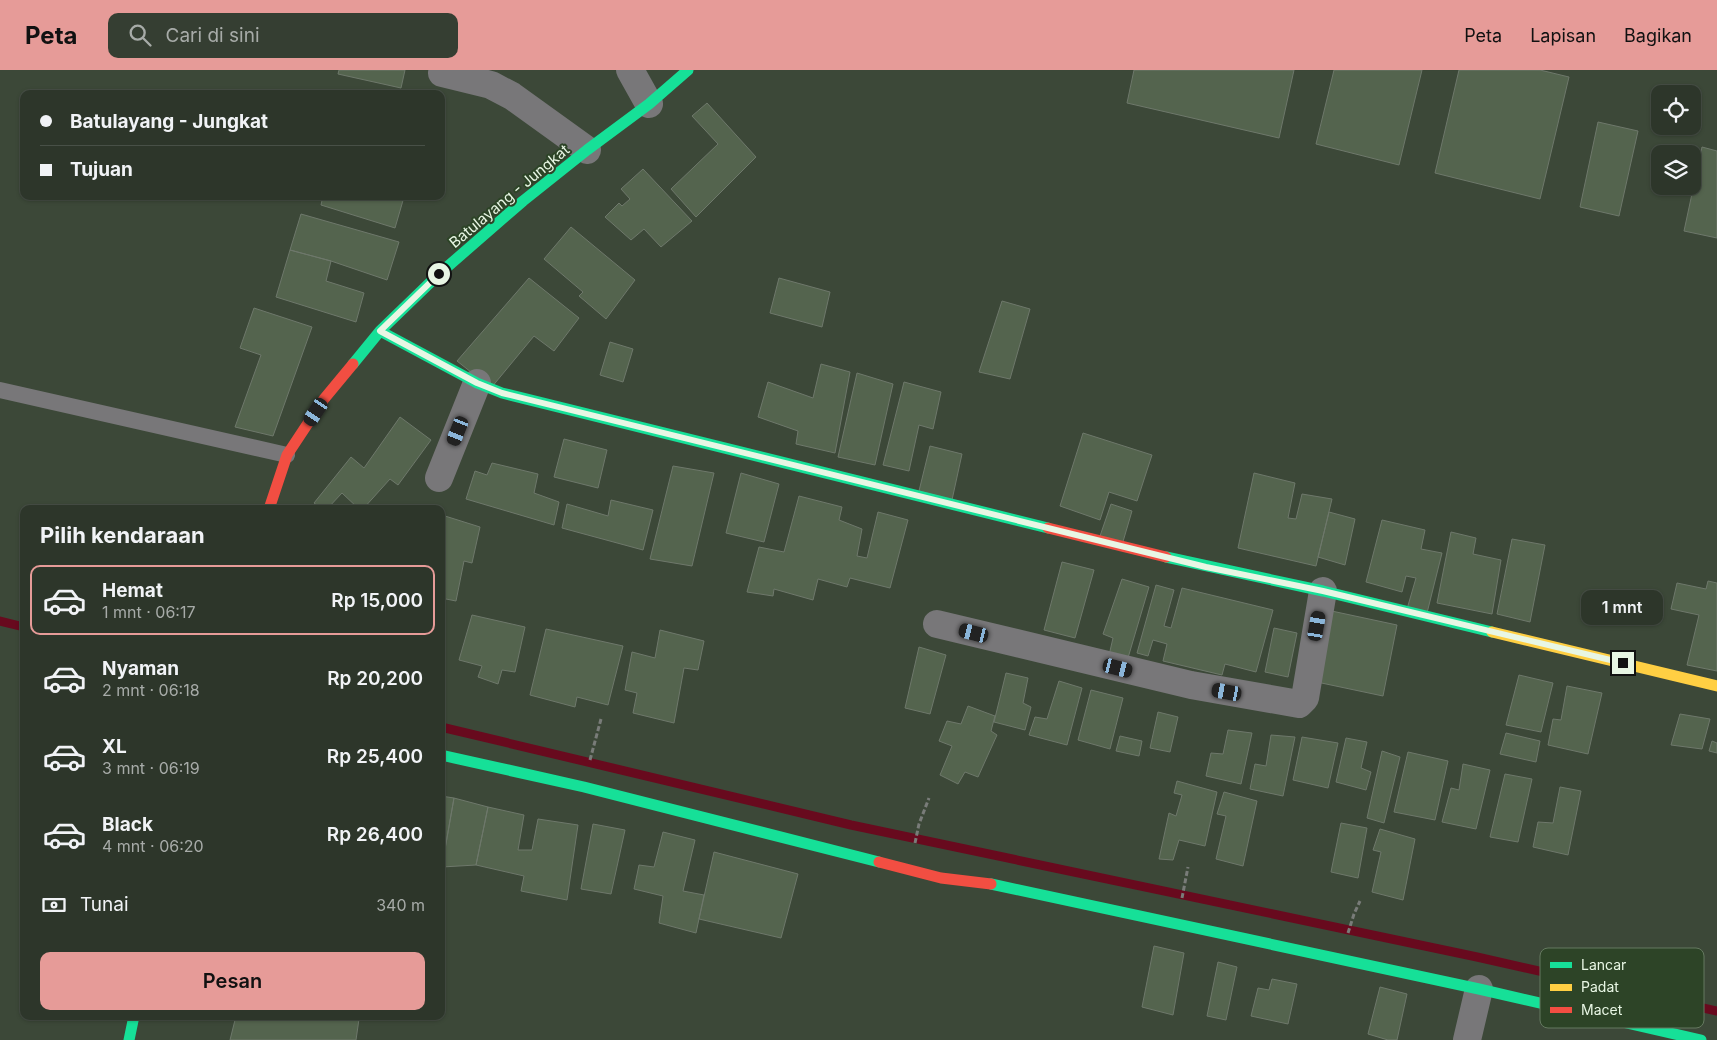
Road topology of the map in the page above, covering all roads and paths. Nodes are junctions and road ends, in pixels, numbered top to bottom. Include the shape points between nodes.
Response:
1 (630, 70) edge
2 (688, 70) edge
3 (442, 73) dead end
4 (494, 78) edge
5 (649, 104) junction
6 (587, 150) junction
7 (380, 331) junction
8 (477, 383) junction
9 (0, 390) edge
10 (287, 455) junction
11 (439, 478) dead end
12 (270, 505) edge
13 (1323, 591) junction
14 (937, 624) dead end
15 (1717, 686) edge
16 (601, 719) dead end
17 (445, 756) edge
18 (590, 762) dead end
19 (930, 798) dead end
20 (914, 847) dead end
21 (1188, 867) dead end
22 (1182, 901) dead end
23 (1360, 901) dead end
24 (1347, 936) dead end
25 (1479, 989) junction
26 (1540, 1003) edge
27 (133, 1020) edge
28 (1649, 1028) edge
29 (129, 1040) edge
30 (1467, 1040) edge
31 (1701, 1040) edge

1 - 5 street
2 - 5 main road, Batulayang - Jungkat
3 - 4 street
4 - 6 street
5 - 6 main road, Batulayang - Jungkat
6 - 7 main road, Batulayang - Jungkat via 439,274
7 - 8 main road
7 - 10 main road, Batulayang - Jungkat via 324,399
8 - 11 street
8 - 13 main road via 512,396 1206,567
9 - 10 lane
10 - 12 main road, Batulayang - Jungkat
13 - 14 street via 1305,698 1299,704 1191,685
13 - 15 main road
16 - 18 path
17 - 25 main road via 584,787 942,878 990,884
19 - 20 path
21 - 22 path
23 - 24 path
25 - 26 main road
25 - 30 street
27 - 29 main road
28 - 31 main road

